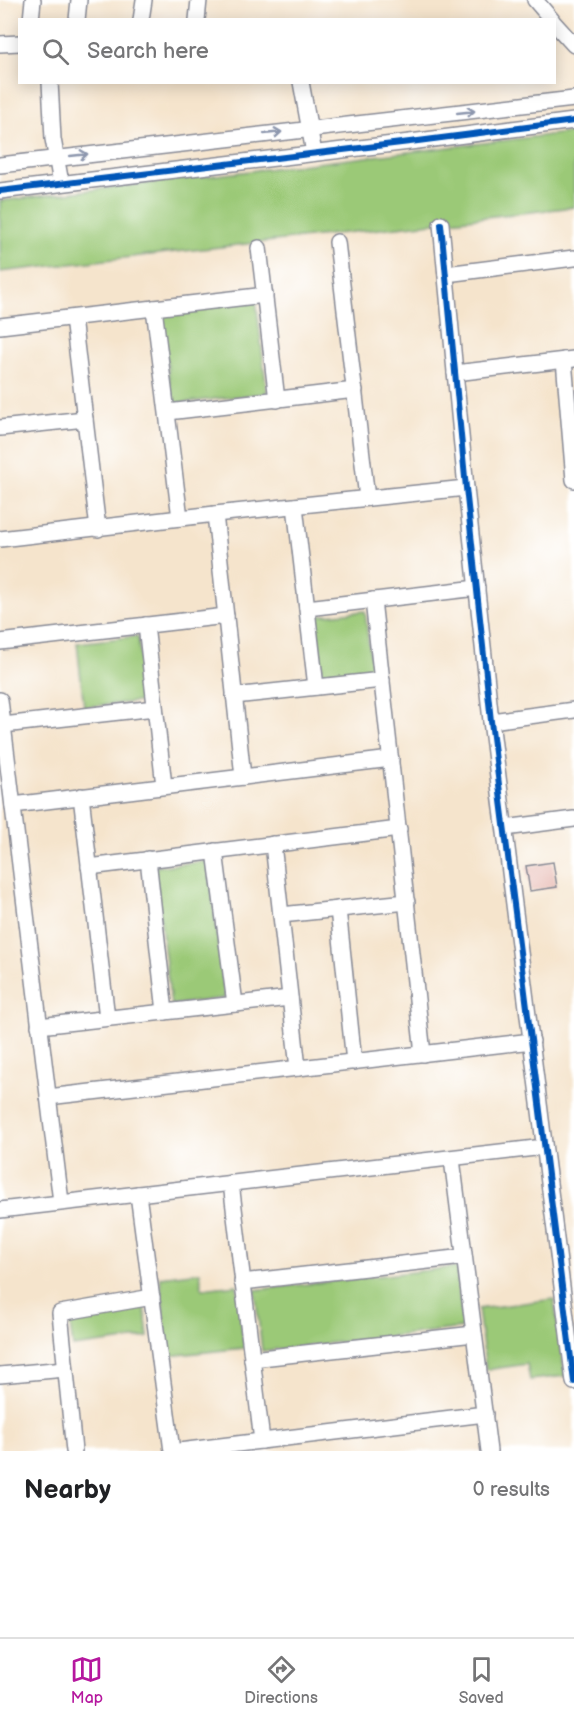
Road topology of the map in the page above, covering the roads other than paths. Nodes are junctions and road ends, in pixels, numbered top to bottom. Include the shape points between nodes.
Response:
1 (33, 0) edge
2 (79, 0) edge
3 (144, 0) edge
4 (199, 0) edge
5 (535, 0) edge
6 (31, 18) edge
7 (76, 18) edge
8 (141, 18) edge
9 (197, 18) edge
10 (550, 18) edge
11 (556, 24) edge
12 (18, 42) edge
13 (0, 44) edge
14 (574, 45) edge
15 (50, 84) edge
16 (302, 84) edge
17 (574, 99) edge
18 (574, 121) edge
19 (311, 129) junction
20 (314, 153) junction
21 (56, 158) junction
22 (0, 165) edge
23 (61, 183) junction
24 (0, 191) edge
25 (441, 224) dead end
26 (337, 242) dead end
27 (259, 248) dead end
28 (574, 258) edge
29 (446, 274) junction
30 (265, 295) junction
31 (154, 308) junction
32 (73, 318) junction
33 (0, 326) edge
34 (569, 359) edge
35 (455, 373) junction
36 (356, 390) junction
37 (277, 400) junction
38 (168, 412) junction
39 (85, 419) junction
40 (0, 428) edge
41 (574, 480) edge
42 (466, 488) junction
43 (367, 498) junction
44 (295, 506) junction
45 (215, 514) junction
46 (180, 518) junction
47 (98, 529) junction
48 (0, 539) edge
49 (477, 588) junction
50 (374, 600) junction
51 (307, 608) junction
52 (226, 616) junction
53 (146, 625) junction
54 (0, 642) edge
55 (382, 680) junction
56 (316, 687) junction
57 (234, 696) junction
58 (0, 700) edge
59 (155, 708) junction
60 (574, 710) edge
61 (491, 721) junction
62 (3, 725) junction
63 (391, 759) junction
64 (243, 777) junction
65 (164, 786) junction
66 (81, 796) junction
67 (13, 805) junction
68 (574, 819) edge
69 (505, 828) junction
70 (399, 829) junction
71 (273, 844) junction
72 (215, 852) junction
73 (148, 860) junction
74 (89, 867) junction
75 (407, 902) junction
76 (338, 909) junction
77 (281, 915) junction
78 (290, 998) junction
79 (235, 1004) junction
80 (165, 1012) junction
81 (107, 1018) junction
82 (39, 1026) junction
83 (532, 1041) junction
84 (423, 1054) junction
85 (354, 1062) junction
86 (298, 1068) junction
87 (48, 1097) junction
88 (544, 1148) junction
89 (452, 1159) junction
90 (231, 1183) junction
91 (138, 1194) junction
92 (61, 1202) junction
93 (0, 1210) edge
94 (464, 1257) junction
95 (566, 1262) edge
96 (242, 1282) junction
97 (152, 1297) junction
98 (474, 1334) junction
99 (252, 1359) junction
100 (573, 1360) edge
101 (64, 1369) junction
102 (0, 1376) edge
103 (574, 1382) edge
104 (484, 1414) junction
105 (262, 1441) junction
106 (74, 1451) edge
107 (172, 1451) edge
108 (179, 1451) edge
109 (489, 1451) edge

1 - 6 street
2 - 7 street
3 - 8 street
4 - 9 street
5 - 10 street
11 - 14 street
12 - 13 street
15 - 21 street
16 - 19 street
19 -> 17 street
18 - 20 street
19 - 20 street
21 -> 19 street
20 - 23 street
21 - 22 street
21 - 23 street
23 - 24 street
25 - 29 street
26 - 36 street
27 - 30 street
28 - 29 street
29 - 35 street
30 - 31 street
30 - 37 street
31 - 32 street
31 - 38 street
32 - 33 street
32 - 39 street
34 - 35 street
34 - 41 street
35 - 42 street
36 - 37 street
36 - 43 street
37 - 38 street
38 - 46 street
39 - 40 street
39 - 47 street
42 - 43 street
42 - 49 street
43 - 44 street
44 - 45 street
44 - 51 street
45 - 46 street
45 - 52 street
46 - 47 street
47 - 48 street
49 - 50 street
49 - 61 street
50 - 51 street
50 - 55 street
51 - 56 street
52 - 53 street
52 - 57 street
53 - 54 street
53 - 59 street
55 - 56 street
55 - 63 street
56 - 57 street
57 - 64 street
58 - 62 street
59 - 62 street
59 - 65 street
60 - 61 street
61 - 69 street
62 - 67 street
63 - 64 street
63 - 70 street
64 - 65 street
65 - 66 street
66 - 67 street
66 - 74 street
67 - 82 street
68 - 69 street
69 - 83 street
70 - 71 street
70 - 75 street
71 - 72 street
71 - 77 street
72 - 73 street
72 - 79 street
73 - 74 street
73 - 80 street
74 - 81 street
75 - 76 street
75 - 84 street
76 - 77 street
76 - 85 street
77 - 78 street
78 - 79 street
78 - 86 street
79 - 80 street
80 - 81 street
81 - 82 street
82 - 87 street
83 - 84 street
83 - 88 street
84 - 85 street
85 - 86 street
86 - 87 street
87 - 92 street
88 - 89 street
88 - 95 street
89 - 90 street
89 - 94 street
90 - 91 street
90 - 96 street
91 - 92 street
91 - 97 street
92 - 93 street
94 - 96 street
94 - 98 street
95 - 100 street
96 - 99 street
97 - 101 street via 60,1313
97 - 107 street
98 - 99 street
98 - 104 street
99 - 105 street
100 - 103 street
101 - 102 street
101 - 106 street
104 - 105 street
104 - 109 street
105 - 108 street

